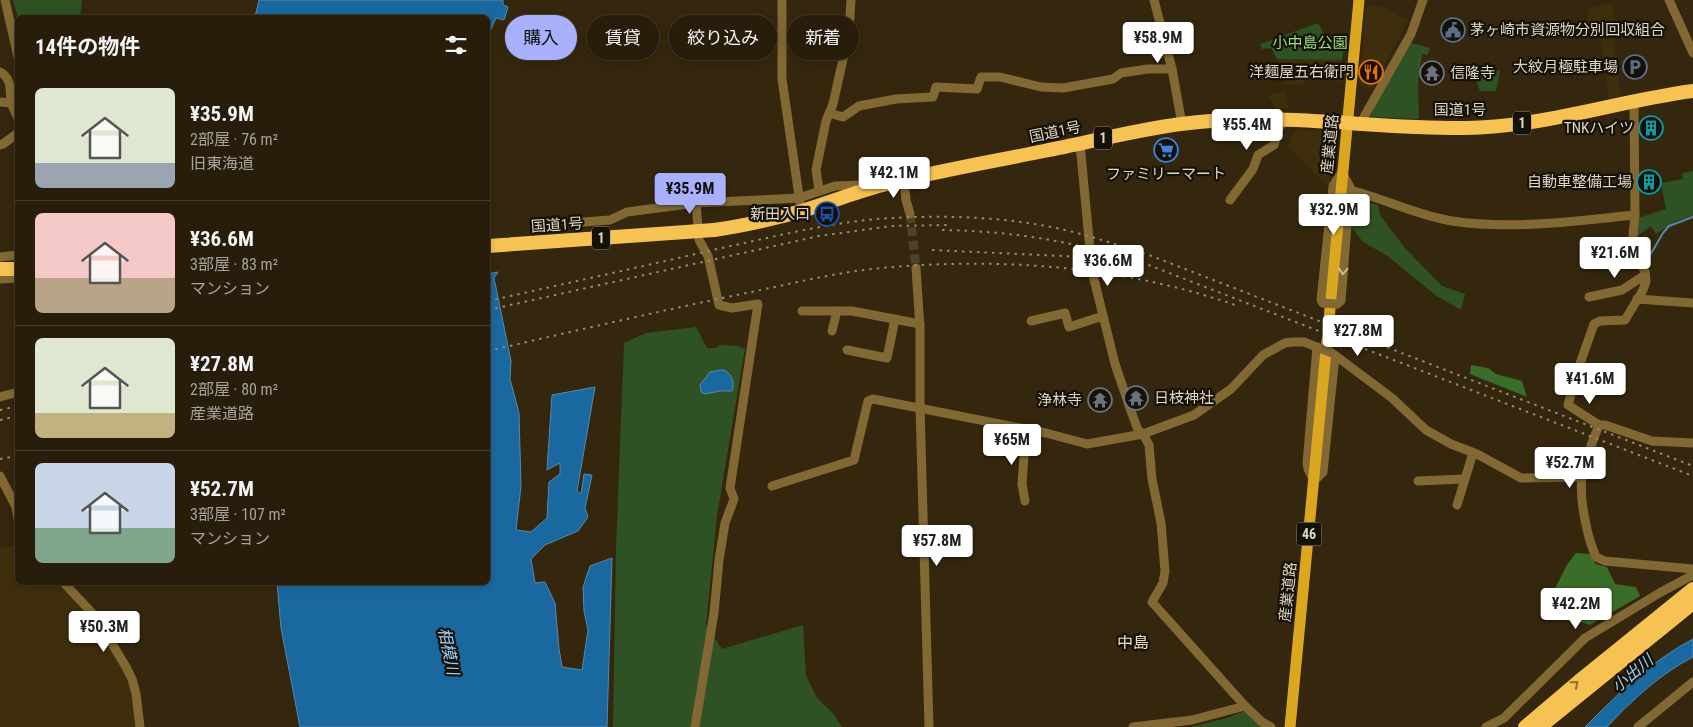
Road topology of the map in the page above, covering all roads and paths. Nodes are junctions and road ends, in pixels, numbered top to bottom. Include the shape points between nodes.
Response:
1 (5, 0) edge
2 (782, 0) edge
3 (851, 0) edge
4 (1154, 0) edge
5 (1359, 0) edge
6 (1423, 0) edge
7 (1670, 0) edge
8 (15, 44) edge
9 (1693, 53) edge
10 (1172, 70) junction
11 (0, 72) edge
12 (1693, 91) edge
13 (1634, 100) junction
14 (0, 102) edge
15 (11, 103) junction
16 (15, 112) edge
17 (828, 113) junction
18 (1285, 120) junction
19 (1182, 124) junction
20 (1354, 124) junction
21 (15, 135) edge
22 (1080, 144) junction
23 (0, 145) edge
24 (1342, 172) junction
25 (904, 179) junction
26 (819, 190) junction
27 (863, 190) junction
28 (1350, 190) junction
29 (1230, 200) dead end
30 (696, 203) junction
31 (800, 204) junction
32 (910, 214) tunnel mouth
33 (1635, 215) junction
34 (583, 222) dead end
35 (490, 246) edge
36 (0, 256) edge
37 (15, 256) edge
38 (15, 268) edge
39 (916, 268) tunnel mouth
40 (0, 269) edge
41 (1646, 275) junction
42 (15, 278) edge
43 (0, 279) edge
44 (1589, 298) dead end
45 (1637, 299) junction
46 (1693, 303) edge
47 (802, 311) dead end
48 (837, 311) junction
49 (1103, 316) junction
50 (895, 319) junction
51 (1329, 320) tunnel mouth
52 (1031, 321) dead end
53 (920, 324) junction
54 (832, 332) dead end
55 (1321, 345) junction
56 (846, 350) dead end
57 (1333, 354) junction
58 (15, 393) edge
59 (0, 396) edge
60 (920, 407) junction
61 (1599, 425) junction
62 (1026, 429) junction
63 (1143, 434) junction
64 (1693, 444) edge
65 (1473, 453) junction
66 (0, 476) edge
67 (1582, 477) junction
68 (1465, 479) junction
69 (1314, 480) junction
70 (1418, 481) dead end
71 (772, 486) dead end
72 (1025, 501) dead end
73 (15, 504) edge
74 (1457, 505) dead end
75 (1693, 569) edge
76 (1693, 575) edge
77 (66, 585) edge
78 (1693, 589) edge
79 (1693, 603) edge
80 (1693, 682) edge
81 (1245, 706) junction
82 (140, 727) edge
83 (695, 727) edge
84 (929, 727) edge
85 (1133, 727) edge
86 (1271, 727) edge
87 (1290, 727) edge
88 (1486, 727) edge
89 (1525, 727) edge
90 (1540, 727) edge
91 (1638, 727) edge

1 - 8 street
2 - 31 street via 782,79
3 - 17 street via 849,32 833,104
4 - 10 street
5 - 20 main road, 産業道路
6 - 20 street via 1411,34
7 - 9 street
10 - 17 street via 1120,72 1113,79 1063,88 1041,87 1000,76 981,76 977,89 936,87 934,97 896,99 859,106 843,117
10 - 19 street
11 - 15 street via 9,80
12 - 13 highway, 国道1号 / 1
13 - 20 highway, 国道1号 / 1 via 1497,126 1441,128
13 - 33 street
14 - 15 street
15 - 16 street
17 - 26 street via 816,170
18 - 19 highway, 国道1号 / 1
18 - 20 highway, 国道1号 / 1
18 - 29 street via 1274,145 1258,156 1253,169
19 - 22 highway, 国道1号 / 1
20 - 24 main road, 産業道路
21 - 23 street
22 - 25 highway, 国道1号 / 1
22 - 49 street via 1092,271
24 - 28 street
28 -> 24 street, bridge via 1340,301 1337,304 1323,303 1333,186
24 - 51 main road, 産業道路
25 - 27 highway, 国道1号 / 1
25 - 32 street
26 - 27 street via 848,185 862,185
26 - 31 street
27 - 31 highway, 国道1号 / 1
28 - 33 street via 1451,221 1479,224 1529,225
30 - 31 street
30 - 34 street via 627,212 610,220
30 - 83 street via 699,240 708,256 719,305 732,308 758,304 730,488 734,499 725,523
31 - 35 highway, 国道1号 / 1, bridge via 738,227
33 - 41 street via 1632,246
36 - 37 street
38 - 40 highway
39 - 53 street
41 - 44 street via 1622,290
41 - 45 street
42 - 43 street
45 - 46 street
45 - 61 street via 1625,320 1594,324 1577,372 1568,405
47 - 48 street
48 - 50 street
48 - 54 street
49 - 52 street via 1069,327 1064,313
49 - 63 street via 1115,364 1138,430
50 - 53 street
50 - 56 street via 887,358
53 - 60 street
55 - 57 street, bridge
55 - 63 street via 1285,343 1264,355 1231,389 1210,405
55 - 69 main road, 産業道路 / 46
57 - 65 street via 1386,392 1431,433
57 - 69 street via 1323,472
58 - 59 street
60 - 62 street
60 - 71 street via 874,399 868,401 854,460
60 - 84 street
61 - 64 street via 1652,441
61 - 67 street
62 - 63 street via 1087,444
62 - 72 street via 1022,484
63 - 81 street via 1150,445 1165,571 1163,583 1152,602
65 - 67 street via 1521,478
65 - 68 street
66 - 73 street
67 - 75 street via 1581,493 1596,557 1605,561
68 - 70 street
68 - 74 street
69 - 87 main road, 産業道路 / 46
76 - 88 street via 1586,638 1504,718
77 - 82 street via 96,617 126,667 136,694
89 -> 78 highway
79 - 90 highway
80 - 91 street
81 - 85 street via 1192,720
81 - 86 street

